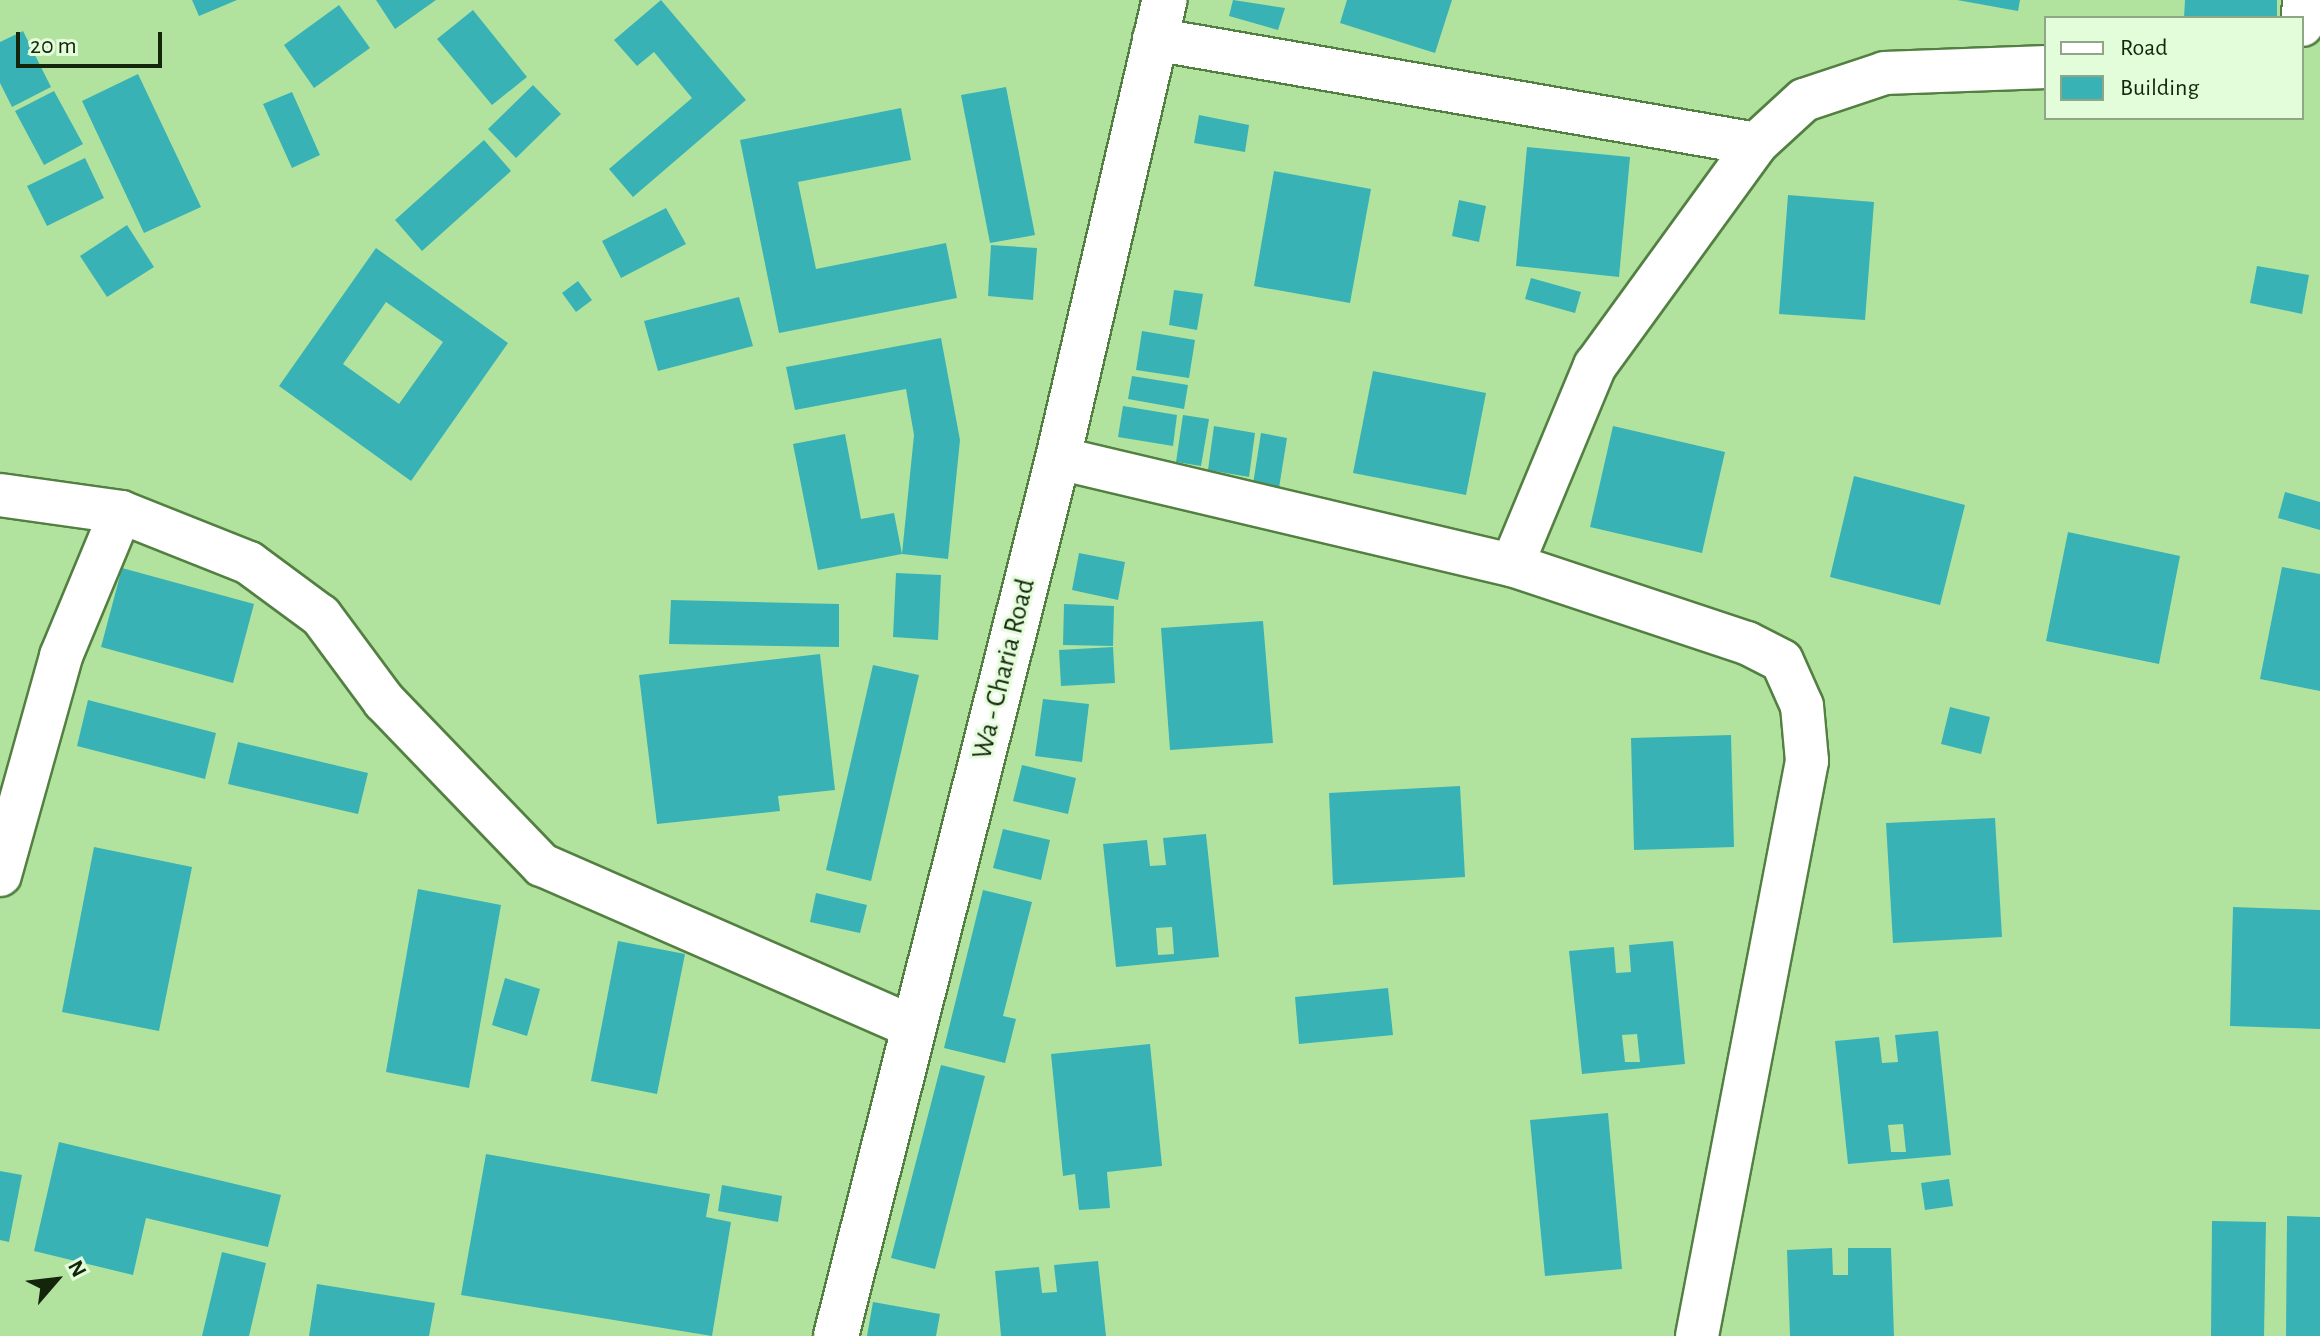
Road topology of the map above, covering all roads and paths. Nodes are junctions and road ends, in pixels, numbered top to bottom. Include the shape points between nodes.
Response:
1 (1159, 19) edge
2 (2044, 67) edge
3 (1756, 144) junction
4 (1058, 458) junction
5 (0, 495) edge
6 (121, 512) junction
7 (1512, 565) junction
8 (0, 875) edge
9 (913, 1027) junction
10 (836, 1336) edge
11 (1697, 1336) edge

1 - 3 street
1 - 4 street, Wa - Charia Road
2 - 3 street via 1885,73 1804,100
3 - 7 street via 1595,366
4 - 7 street
4 - 9 street, Wa - Charia Road
5 - 6 street
6 - 8 street via 61,656
6 - 9 street via 249,563 321,616 384,701 542,865
7 - 11 street via 1770,655 1782,661 1802,706 1807,761
9 - 10 street, Wa - Charia Road

